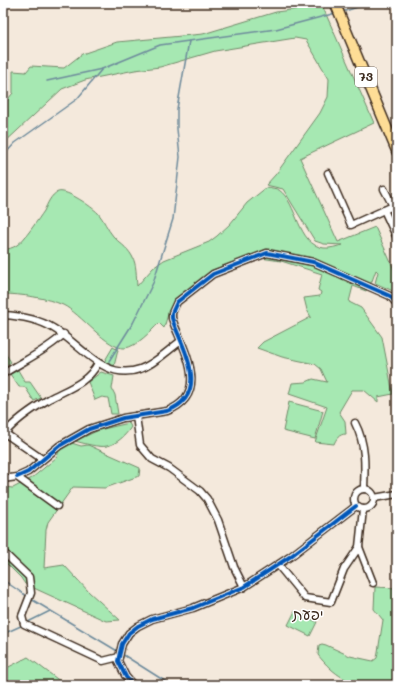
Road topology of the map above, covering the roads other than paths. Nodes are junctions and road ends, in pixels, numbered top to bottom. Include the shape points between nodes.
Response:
1 (335, 3) edge
2 (397, 152) edge
3 (328, 173) dead end
4 (384, 188) dead end
5 (384, 210) junction
6 (397, 238) edge
7 (397, 304) edge
8 (3, 315) edge
9 (64, 334) junction
10 (181, 341) junction
11 (98, 363) junction
12 (3, 374) edge
13 (136, 416) junction
14 (355, 423) dead end
15 (4, 433) edge
16 (42, 459) junction
17 (17, 477) junction
18 (3, 479) edge
19 (364, 489) junction
20 (397, 494) edge
21 (374, 498) junction
22 (57, 506) dead end
23 (356, 506) junction
24 (363, 509) junction
25 (359, 547) junction
26 (3, 552) edge
27 (278, 565) junction
28 (373, 583) dead end
29 (244, 587) junction
30 (119, 657) junction
31 (133, 685) edge

1 - 2 highway, 73
3 - 5 street via 352,225
4 - 5 street via 392,206
5 - 6 street
7 - 10 street via 390,296 313,262 267,253 213,274 177,302 172,318
8 - 9 street via 33,319
9 - 11 street
9 - 12 street via 53,345
10 - 11 street via 146,367 133,372 112,370
10 - 13 street via 191,371 192,379 188,393 174,408
11 - 15 street via 87,378 33,408
13 - 16 street via 112,420 89,429
13 - 29 street via 140,445 152,459 200,490 207,499 218,520 234,567
14 - 19 street via 361,434 365,455
15 - 16 street
16 - 17 street via 28,472
17 - 18 street
17 - 22 street
19 - 21 street via 372,493
19 - 23 street via 356,493
20 - 21 street
21 - 24 street via 370,508
23 - 24 street
23 - 27 street
24 - 25 street
25 - 27 street via 344,569 331,602 305,598
25 - 28 street
26 - 30 street via 28,578 31,593 22,616 24,624 103,660
27 - 29 street
29 - 30 street via 138,626 129,633 122,644
30 - 31 street via 118,661 126,677

